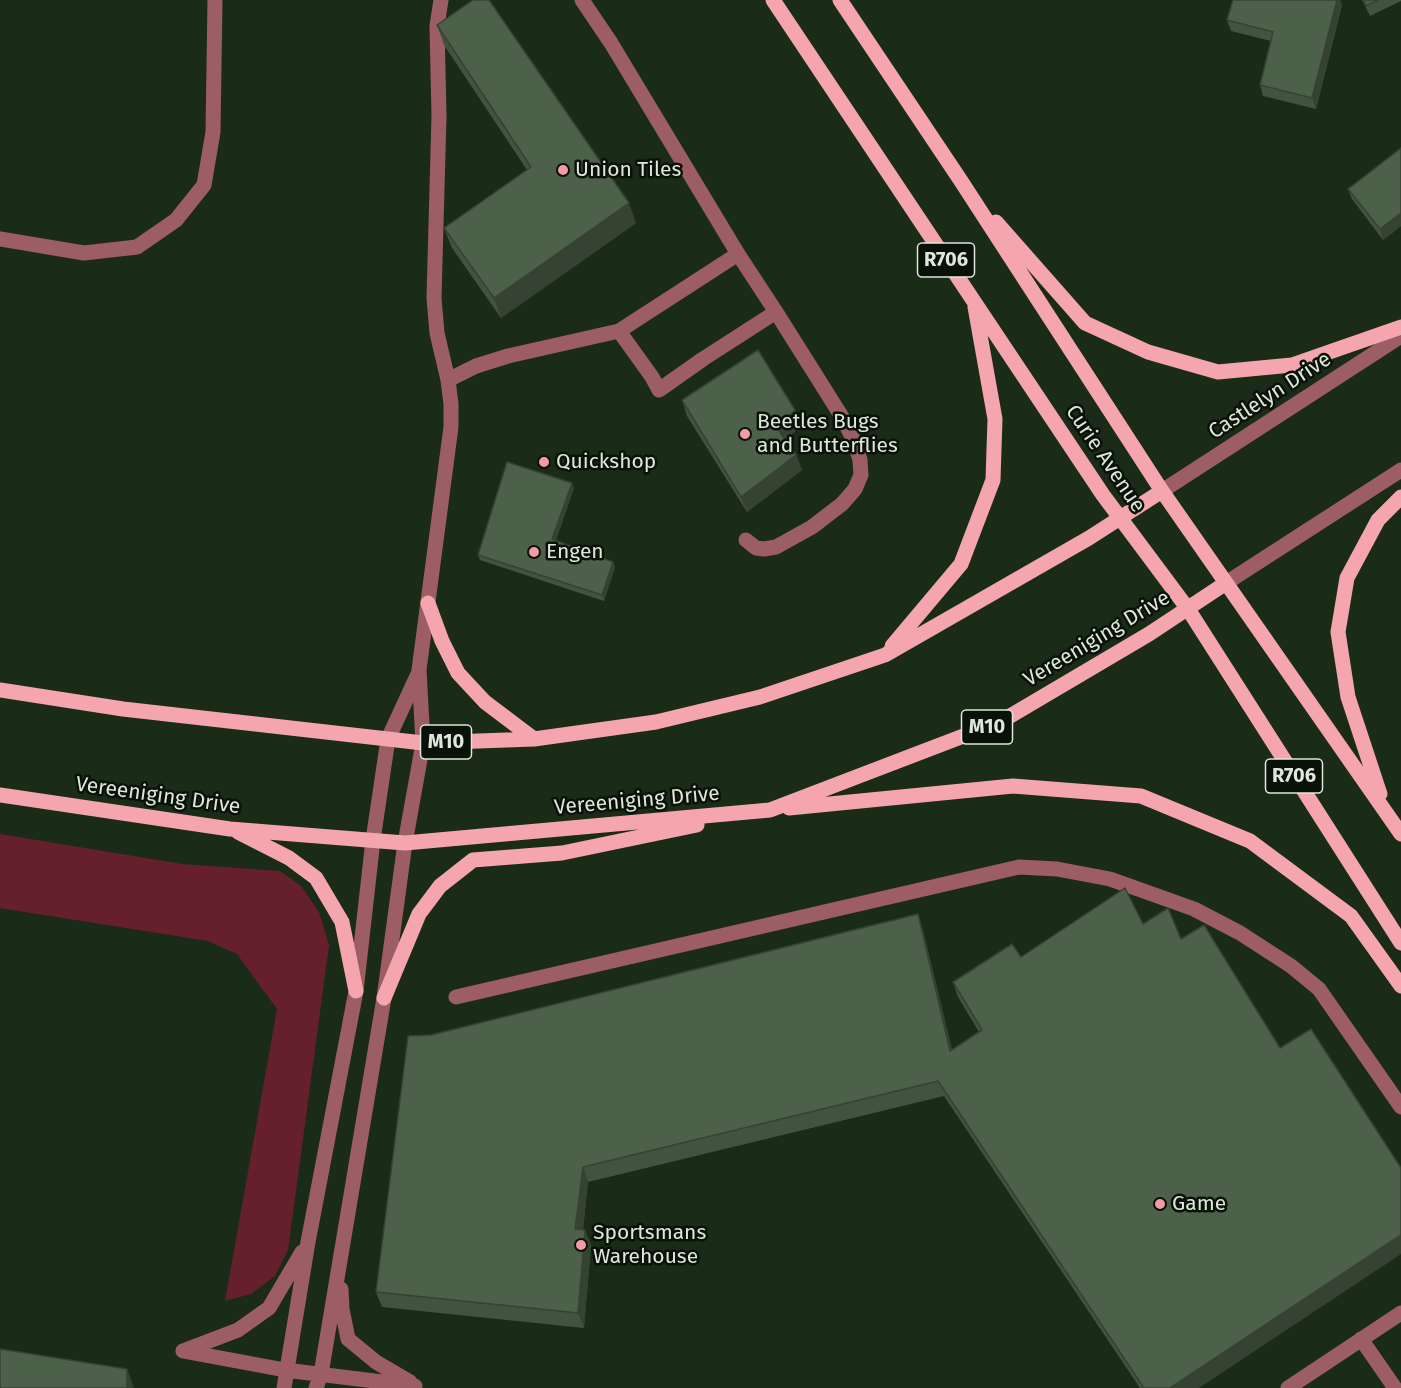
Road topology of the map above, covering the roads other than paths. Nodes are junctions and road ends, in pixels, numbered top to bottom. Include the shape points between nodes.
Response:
1 (215, 0) edge
2 (441, 0) edge
3 (582, 0) edge
4 (773, 0) edge
5 (840, 0) edge
6 (961, 181) junction
7 (0, 239) edge
8 (738, 254) junction
9 (974, 301) junction
10 (776, 312) junction
11 (1401, 327) edge
12 (619, 331) junction
13 (1401, 336) edge
14 (448, 380) junction
15 (1401, 470) edge
16 (1162, 491) junction
17 (1401, 497) edge
18 (1120, 519) junction
19 (746, 540) dead end
20 (1226, 584) junction
21 (428, 603) junction
22 (1188, 609) junction
23 (885, 655) junction
24 (420, 670) junction
25 (0, 690) edge
26 (388, 739) junction
27 (534, 739) junction
28 (423, 743) junction
29 (0, 795) edge
30 (770, 810) junction
31 (1385, 810) junction
32 (230, 829) junction
33 (1401, 834) edge
34 (373, 840) junction
35 (405, 843) junction
36 (1401, 943) edge
37 (1401, 986) edge
38 (356, 992) junction
39 (456, 997) dead end
40 (384, 998) junction
41 (1401, 1107) edge
42 (308, 1242) junction
43 (340, 1252) junction
44 (1401, 1313) edge
45 (1361, 1339) junction
46 (285, 1370) junction
47 (318, 1381) edge
48 (284, 1388) edge
49 (1288, 1388) edge
50 (1395, 1388) edge

1 - 7 street via 213,132 204,185 176,220 137,247 84,253
2 - 14 street via 437,26 434,298
3 - 8 street
4 - 9 main road, Curie Avenue / R706
5 - 6 main road, Curie Avenue / R706
6 - 11 main road via 1085,323 1148,352 1218,372 1292,365
6 - 16 main road, Curie Avenue / R706
8 - 10 street
8 - 12 street
9 - 18 main road, Curie Avenue / R706
9 - 23 main road via 995,419 993,480 961,564
10 - 12 street via 659,390
10 - 19 street via 842,417 854,441 861,475 842,504 791,539 764,549
12 - 14 street via 508,356
13 - 16 street, Castlelyn Drive
14 - 21 street via 451,428
15 - 20 street
16 - 18 main road, M10
16 - 20 main road, Curie Avenue / R706
17 - 31 main road via 1378,520 1347,578 1338,632 1348,697
18 - 22 main road, Curie Avenue / R706
18 - 23 main road, M10
20 - 22 main road, Vereeniging Drive / M10
20 - 31 main road, Curie Avenue / R706
21 - 24 street
21 - 27 main road via 458,673 485,702
22 - 30 main road, Vereeniging Drive / M10 via 1000,722
22 - 36 main road, Curie Avenue / R706
23 - 27 main road, M10 via 760,697 656,722
24 - 26 street
24 - 28 street
25 - 26 main road, M10 via 123,709
26 - 28 main road, M10
26 - 34 street
27 - 28 main road, M10
28 - 35 street
29 - 32 main road, Vereeniging Drive / M10
30 - 35 main road, Vereeniging Drive / M10
30 - 37 main road via 1013,786 1141,796 1250,841 1351,916
30 - 40 main road via 562,853 473,860 440,886 419,914
31 - 33 main road, Curie Avenue / R706
32 - 34 main road, Vereeniging Drive / M10
32 - 38 main road via 289,858 315,878 342,922
34 - 35 main road, Vereeniging Drive / M10
34 - 38 street
35 - 40 street
38 - 42 street
39 - 41 street via 1019,867 1057,869 1110,879 1194,909 1291,966 1319,989
40 - 43 street
42 - 46 street
42 - 46 street via 269,1308 238,1330 183,1351
43 - 47 street
43 - 47 street via 342,1309 348,1339 415,1386
44 - 45 street
45 - 49 street
45 - 50 street
46 - 47 street
46 - 48 street

